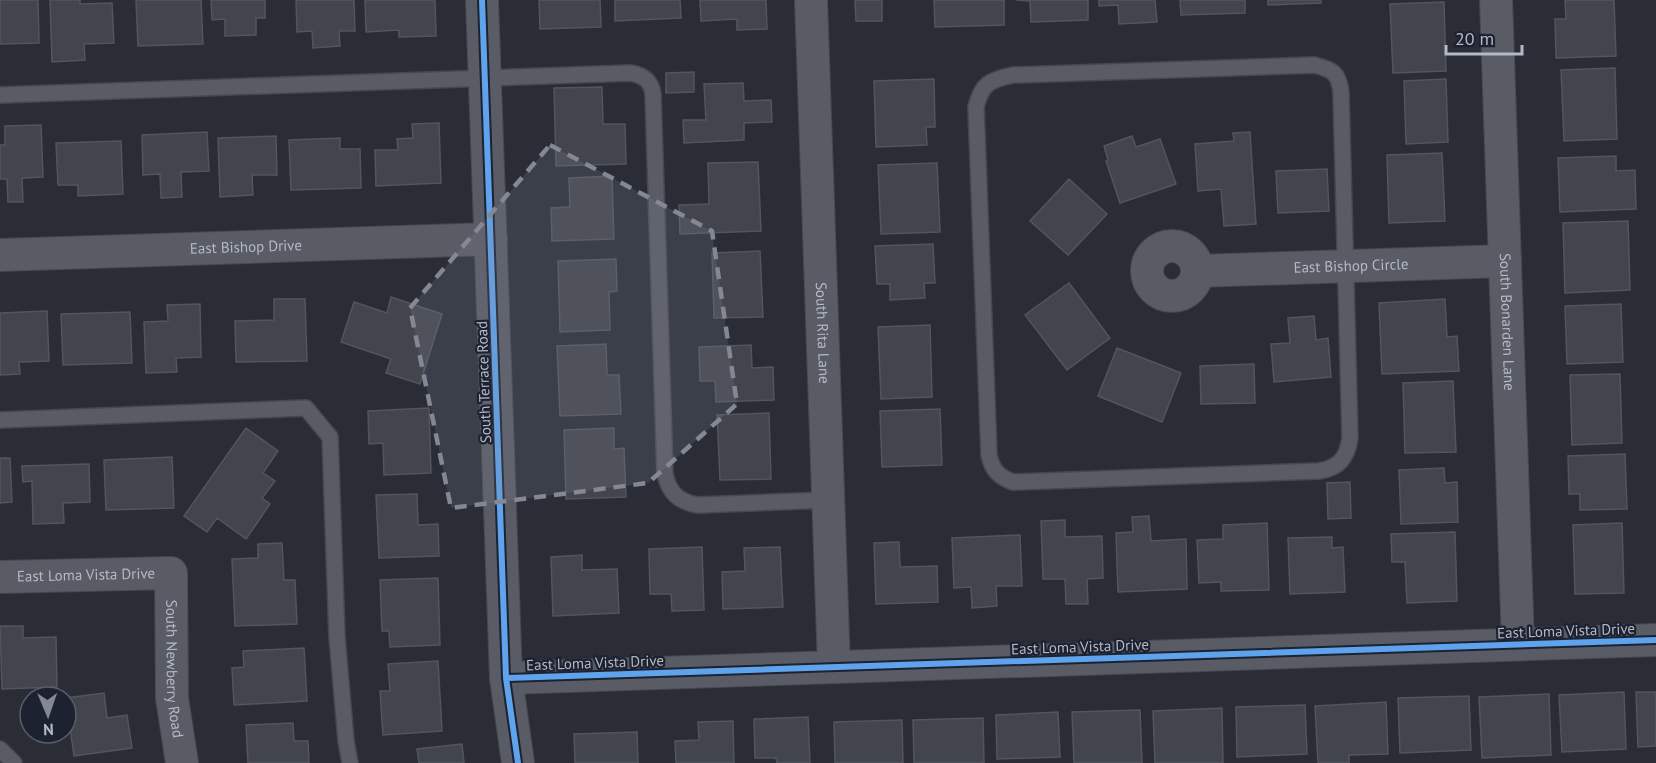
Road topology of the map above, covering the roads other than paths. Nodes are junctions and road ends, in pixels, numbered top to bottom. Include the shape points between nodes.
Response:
1 (482, 0) edge
2 (811, 0) edge
3 (1496, 0) edge
4 (485, 78) junction
5 (0, 95) edge
6 (491, 239) junction
7 (0, 255) edge
8 (1505, 261) junction
9 (1346, 266) junction
10 (1197, 271) dead end
11 (0, 420) edge
12 (828, 500) junction
13 (171, 573) joint
14 (0, 577) edge
15 (1656, 640) edge
16 (1518, 644) junction
17 (834, 667) junction
18 (506, 678) junction
19 (0, 749) edge
20 (15, 763) edge
21 (182, 763) edge
22 (350, 763) edge
23 (518, 763) edge

1 - 4 street, South Terrace Road
2 - 12 street, South Rita Lane
3 - 8 street, South Bonarden Lane
4 - 5 lane
4 - 6 street, South Terrace Road
4 - 12 lane via 630,72 647,79 653,94 668,487 686,503 698,505
6 - 7 street, East Bishop Drive
6 - 18 street, South Terrace Road
8 - 9 street, East Bishop Circle
8 - 16 street, South Bonarden Lane
9 - 9 lane via 1340,82 1325,68 1314,65 1013,75 987,83 976,107 991,465 1003,479 1013,482 1331,469 1342,461 1350,438
9 - 10 street, East Bishop Circle
11 - 22 lane via 306,408 330,437 337,637
12 - 17 street, South Rita Lane
13 - 14 street, East Loma Vista Drive
13 - 21 street, South Newberry Road via 172,698
15 - 16 street, East Loma Vista Drive
16 - 17 street, East Loma Vista Drive
17 - 18 street, East Loma Vista Drive
18 - 23 street, South Terrace Road
19 - 20 lane

